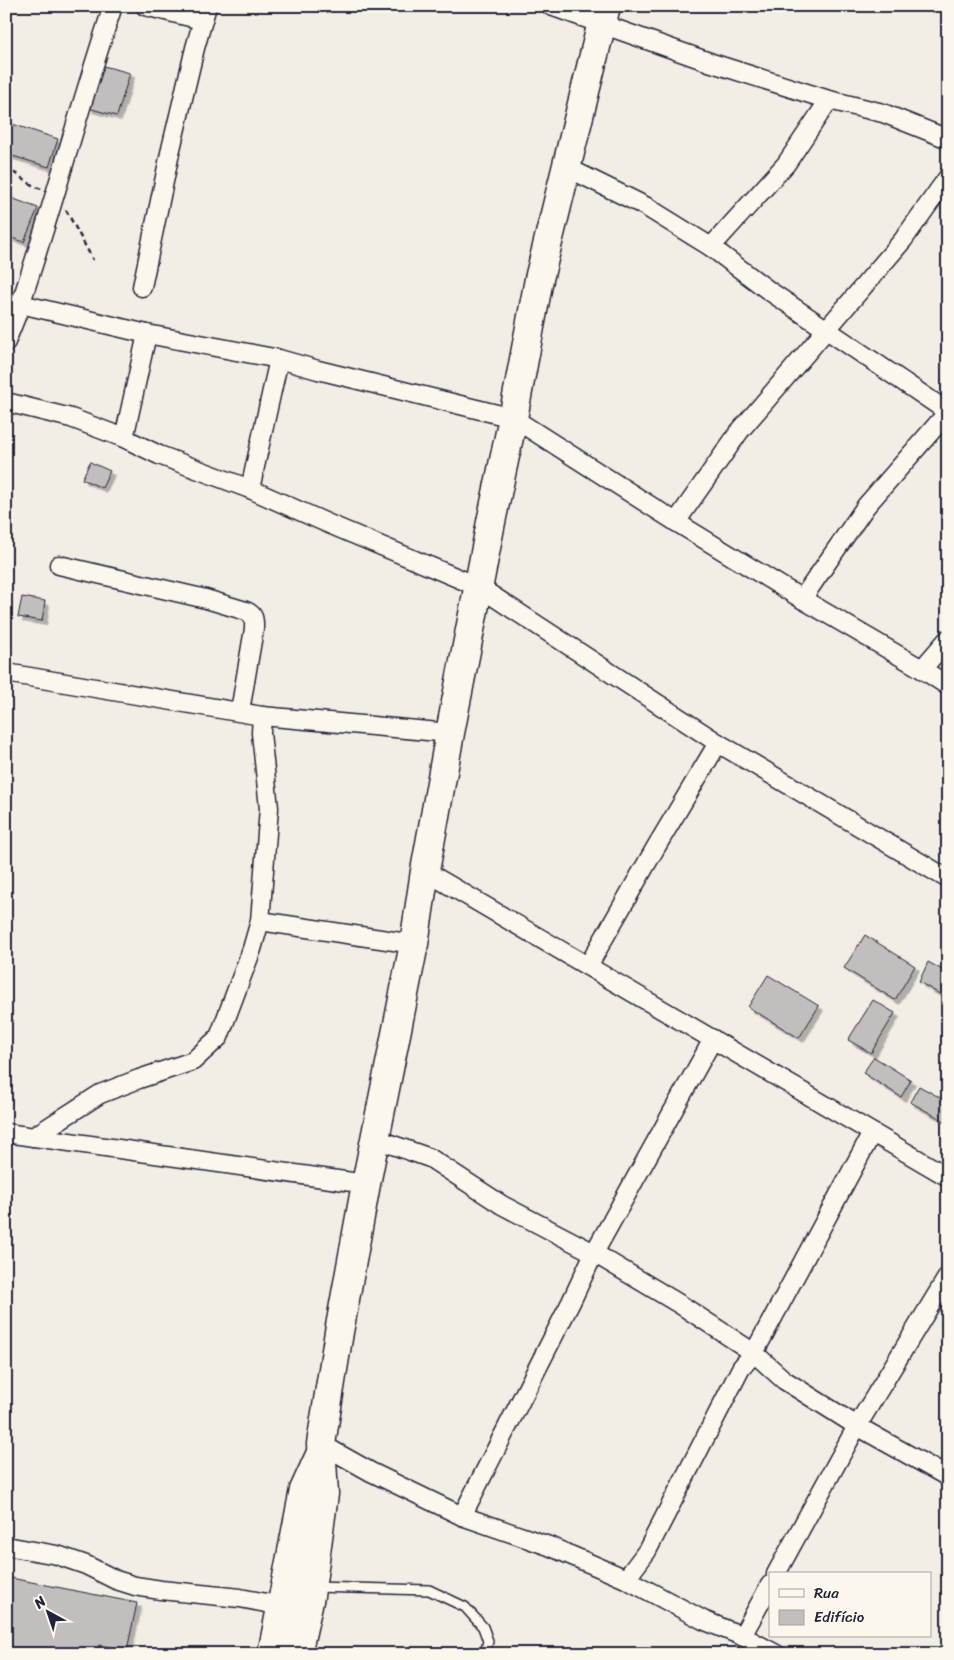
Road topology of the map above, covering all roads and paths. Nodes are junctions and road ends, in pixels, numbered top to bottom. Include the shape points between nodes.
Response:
1 (113, 6) edge
2 (145, 6) edge
3 (551, 6) edge
4 (205, 13) edge
5 (603, 15) edge
6 (829, 100) junction
7 (948, 139) edge
8 (566, 167) junction
9 (6, 168) edge
10 (948, 177) edge
11 (56, 192) junction
12 (711, 247) junction
13 (92, 260) dead end
14 (142, 287) dead end
15 (21, 304) junction
16 (827, 330) junction
17 (146, 334) junction
18 (6, 342) edge
19 (280, 359) junction
20 (6, 402) edge
21 (514, 418) junction
22 (124, 438) junction
23 (250, 489) junction
24 (676, 522) junction
25 (59, 565) dead end
26 (479, 587) junction
27 (802, 599) junction
28 (948, 639) edge
29 (922, 669) junction
30 (6, 673) edge
31 (948, 686) edge
32 (240, 711) junction
33 (262, 716) junction
34 (450, 733) junction
35 (718, 743) junction
36 (425, 871) junction
37 (948, 879) edge
38 (260, 921) junction
39 (414, 944) junction
40 (588, 966) junction
41 (713, 1039) junction
42 (872, 1133) junction
43 (6, 1134) edge
44 (32, 1137) junction
45 (376, 1138) junction
46 (948, 1177) edge
47 (366, 1184) junction
48 (594, 1253) junction
49 (948, 1276) edge
50 (754, 1353) junction
51 (857, 1426) junction
52 (321, 1448) junction
53 (948, 1477) edge
54 (462, 1516) junction
55 (6, 1546) edge
56 (777, 1572) edge
57 (626, 1579) junction
58 (769, 1587) edge
59 (295, 1590) junction
60 (742, 1636) junction
61 (272, 1654) edge
62 (297, 1654) edge
63 (485, 1654) edge
64 (776, 1654) edge

1 - 11 street
2 - 4 street
3 - 5 street
4 - 14 street via 170,152
5 - 6 street via 712,63
5 - 8 main road
6 - 7 street via 883,113
6 - 12 street via 786,164
8 - 12 street via 646,206
8 - 21 main road via 532,312
9 - 11 path via 36,187
10 - 16 street via 903,240
11 - 13 path
11 - 15 street
12 - 16 street
15 - 17 street
15 - 18 street
16 - 24 street via 738,432
16 - 27 street via 948,412 866,506
17 - 19 street
17 - 22 street
19 - 21 street
19 - 23 street
20 - 22 street via 71,418
21 - 24 street
21 - 26 main road
22 - 23 street via 159,455
23 - 26 street
24 - 27 street
25 - 32 street via 252,614 254,629
26 - 34 main road
26 - 35 street
27 - 29 street
28 - 29 street
29 - 31 street
30 - 32 street
32 - 33 street
33 - 34 street
33 - 38 street via 270,808
34 - 36 main road
35 - 37 street
35 - 40 street
36 - 39 main road
36 - 40 street
38 - 39 street
38 - 44 street via 220,1037 193,1061 100,1094
39 - 45 main road
40 - 41 street
41 - 42 street
41 - 48 street
42 - 46 street
42 - 50 street
43 - 44 street
44 - 47 street
45 - 47 main road
45 - 48 street via 430,1158 502,1205
47 - 52 main road
48 - 50 street
48 - 54 street
49 - 51 street
50 - 51 street via 784,1380
50 - 57 street via 741,1368 647,1551
51 - 53 street
51 - 56 street
52 - 54 street
52 - 59 main road via 324,1494
54 - 57 street via 549,1546
55 - 59 street via 56,1555 135,1586 161,1590 240,1598
57 - 60 street via 703,1620
58 - 60 street
59 - 61 main road
59 - 62 main road via 306,1616
59 - 63 lane via 429,1590 465,1607 483,1627 488,1641
60 - 64 street

